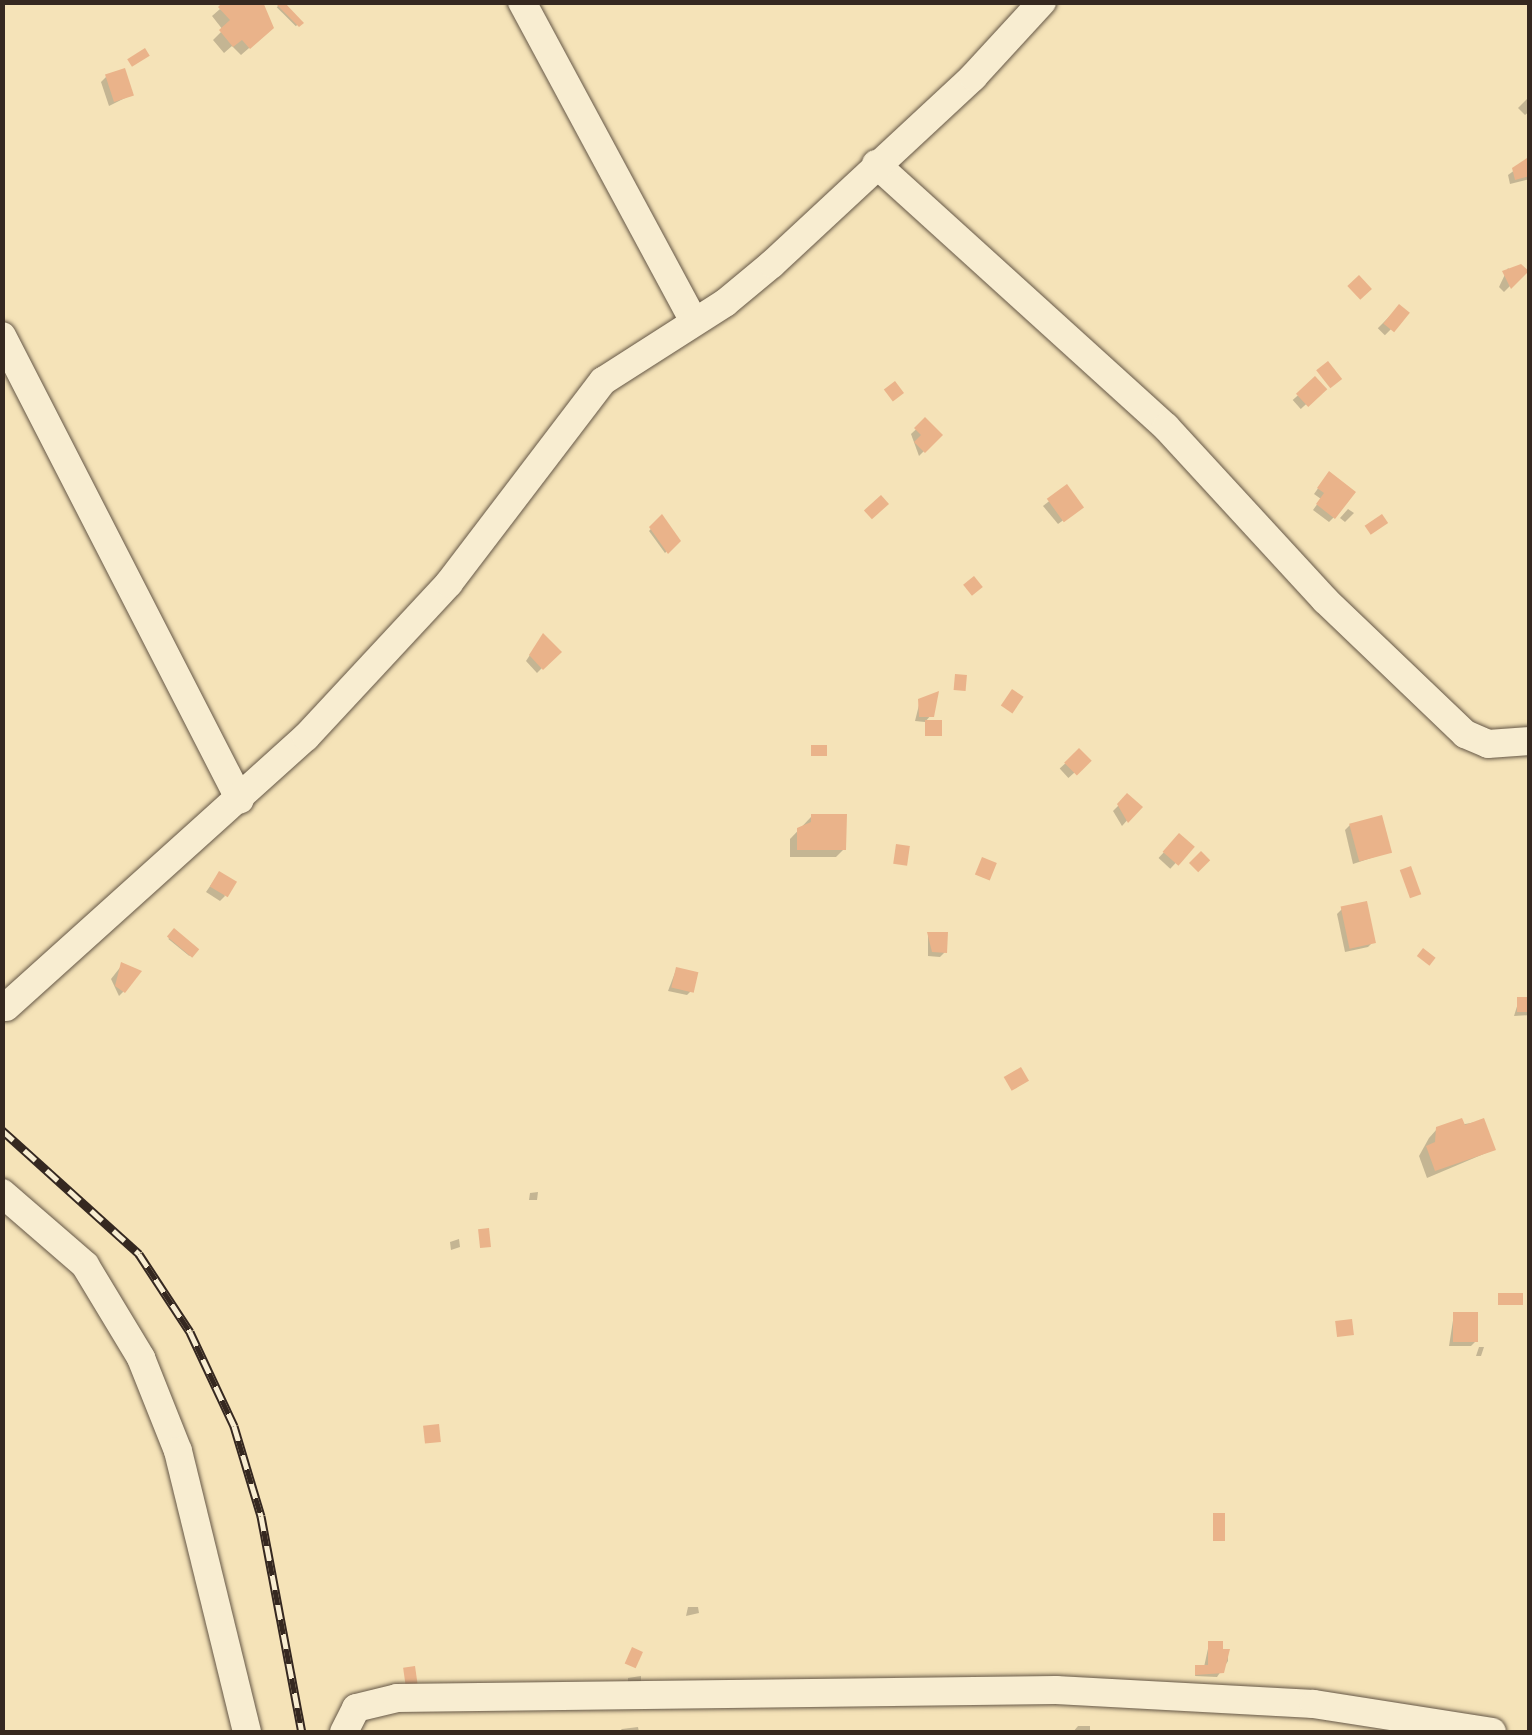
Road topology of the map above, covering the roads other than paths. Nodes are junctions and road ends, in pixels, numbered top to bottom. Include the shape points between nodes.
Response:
1 (522, 2) edge
2 (1042, 2) edge
3 (876, 164) junction
4 (694, 321) junction
5 (2, 336) edge
6 (1530, 741) edge
7 (240, 800) junction
8 (6, 1007) dead end
9 (2, 1194) edge
10 (247, 1732) edge
11 (344, 1732) edge
12 (1492, 1732) edge

1 - 4 street
2 - 3 street via 973,77
3 - 4 street via 772,264
3 - 6 street via 1166,427 1326,600 1464,734 1488,744
4 - 7 street via 603,382 449,584
5 - 7 street
7 - 8 street
9 - 10 street via 85,1265 141,1358 178,1451
11 - 12 street via 356,1708 397,1698 1056,1690 1314,1704

